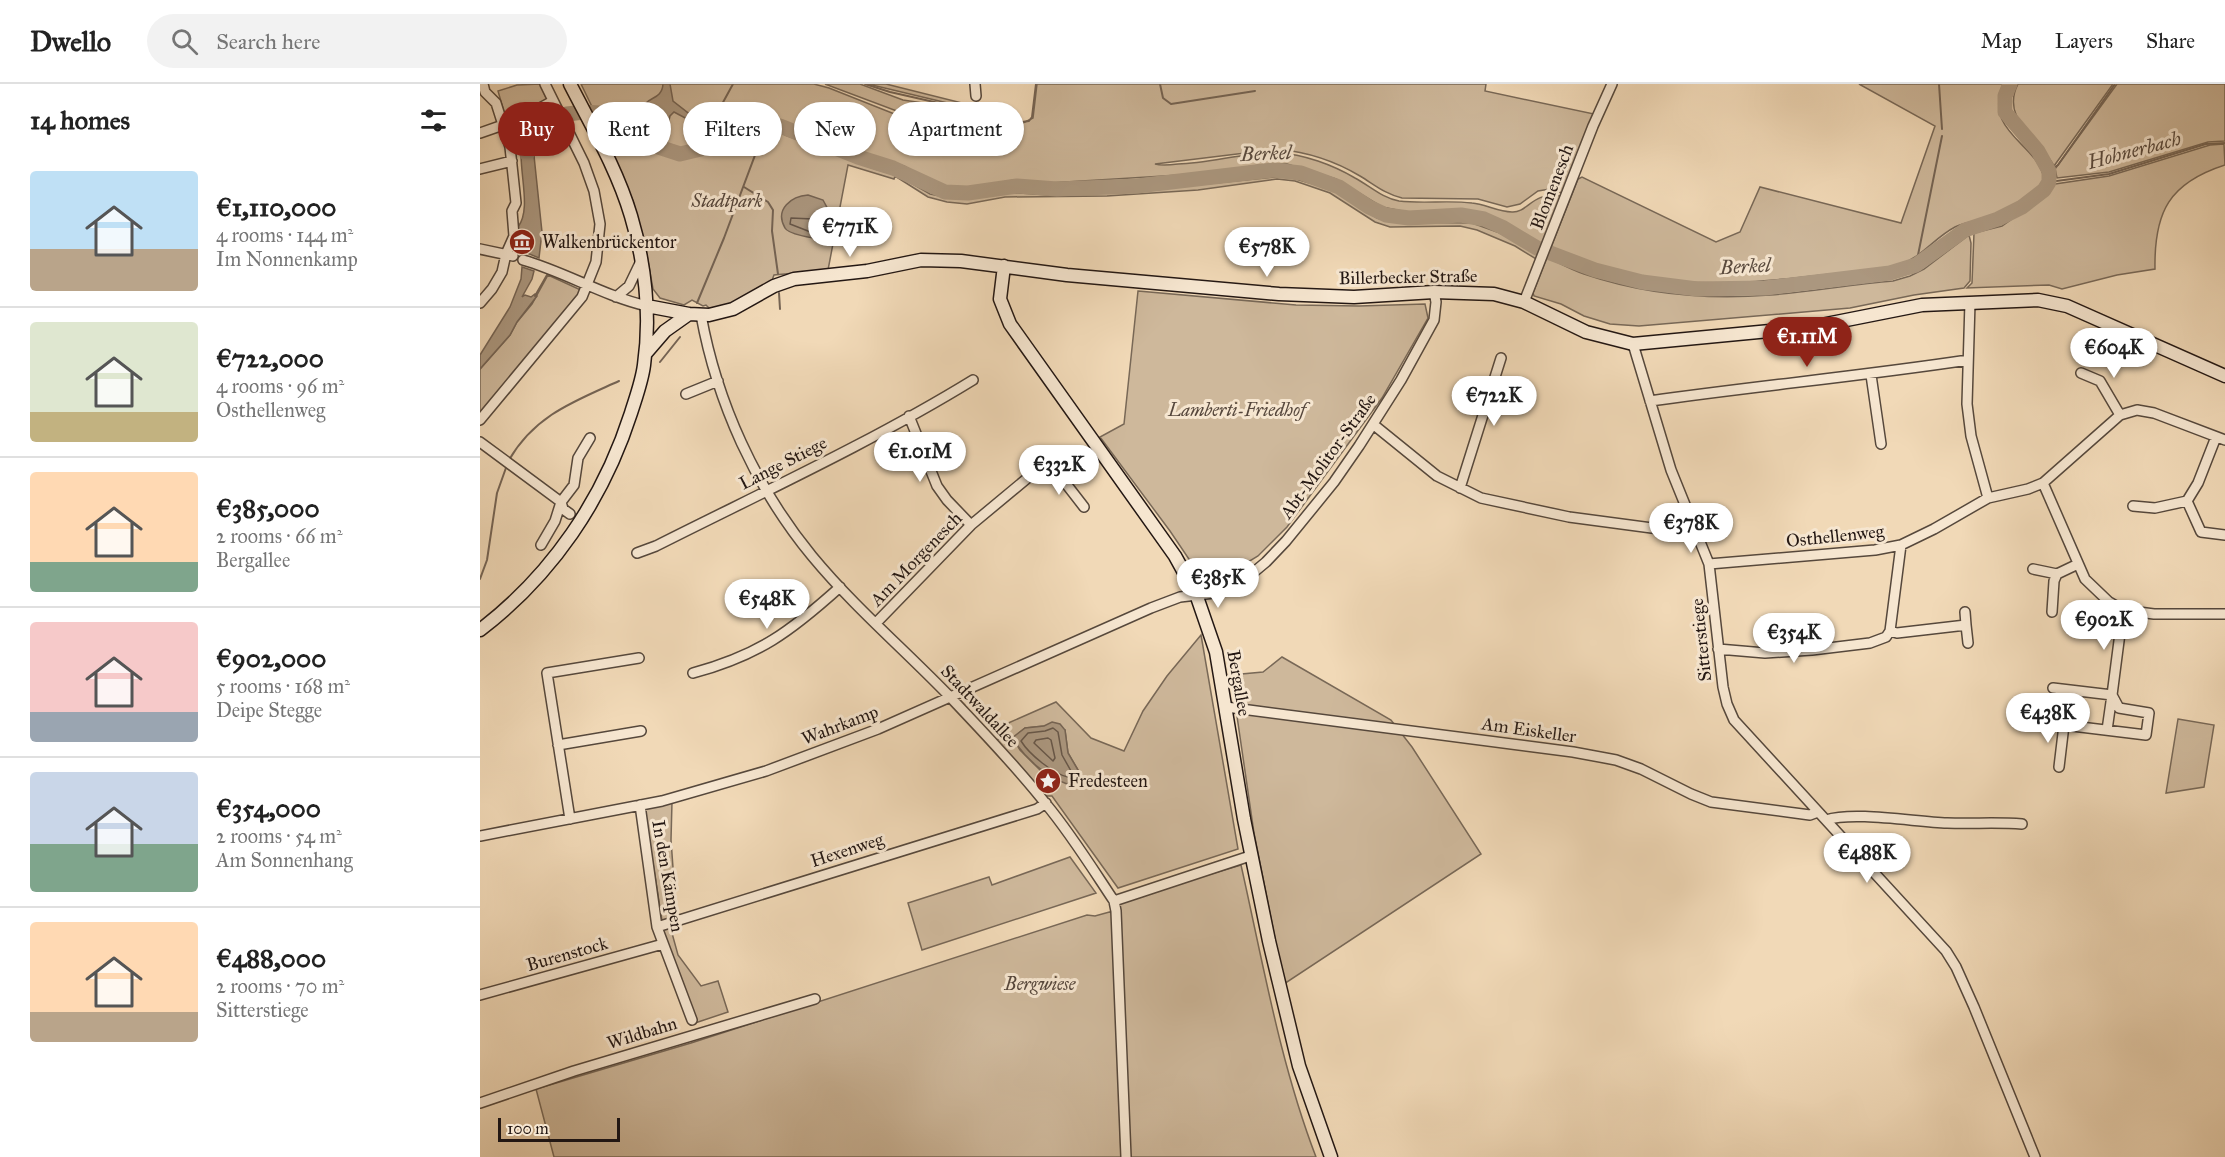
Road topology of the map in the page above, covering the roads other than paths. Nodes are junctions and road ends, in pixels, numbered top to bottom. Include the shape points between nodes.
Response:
1 (483, 84) edge
2 (546, 84) edge
3 (570, 84) edge
4 (975, 84) edge
5 (1612, 84) edge
6 (976, 96) dead end
7 (554, 102) edge
8 (498, 109) edge
9 (498, 125) edge
10 (480, 133) edge
11 (575, 145) edge
12 (511, 156) edge
13 (512, 161) junction
14 (480, 169) edge
15 (480, 249) edge
16 (514, 257) junction
17 (641, 261) junction
18 (1004, 266) junction
19 (588, 285) junction
20 (1434, 292) junction
21 (616, 297) junction
22 (1524, 302) junction
23 (1970, 302) junction
24 (480, 303) edge
25 (647, 306) junction
26 (695, 315) junction
27 (1633, 344) junction
28 (645, 354) junction
29 (1501, 358) dead end
30 (1968, 360) junction
31 (2081, 373) dead end
32 (1871, 375) junction
33 (2225, 376) edge
34 (973, 380) dead end
35 (718, 381) junction
36 (686, 394) dead end
37 (1650, 401) junction
38 (2120, 415) junction
39 (909, 416) junction
40 (480, 420) edge
41 (1374, 425) junction
42 (590, 438) dead end
43 (2220, 439) edge
44 (480, 442) edge
45 (1881, 444) dead end
46 (2043, 483) junction
47 (1460, 488) junction
48 (766, 491) junction
49 (1988, 498) junction
50 (2187, 501) junction
51 (561, 502) junction
52 (2133, 506) dead end
53 (1084, 507) dead end
54 (570, 514) dead end
55 (971, 525) junction
56 (1697, 534) junction
57 (2225, 535) edge
58 (541, 545) dead end
59 (1900, 545) junction
60 (637, 553) dead end
61 (1709, 564) junction
62 (2078, 564) junction
63 (2033, 569) dead end
64 (2057, 574) junction
65 (840, 587) junction
66 (1196, 594) junction
67 (2123, 610) junction
68 (1965, 612) dead end
69 (2052, 612) dead end
70 (2225, 614) edge
71 (876, 623) junction
72 (1966, 625) junction
73 (480, 630) edge
74 (1890, 632) junction
75 (1968, 643) dead end
76 (1718, 649) junction
77 (639, 658) dead end
78 (693, 673) dead end
79 (2053, 688) dead end
80 (2112, 695) junction
81 (951, 698) junction
82 (1226, 707) junction
83 (2107, 730) junction
84 (640, 731) dead end
85 (558, 745) junction
86 (2059, 766) dead end
87 (1046, 803) junction
88 (640, 805) junction
89 (1818, 812) junction
90 (570, 819) junction
91 (1826, 820) junction
92 (2022, 824) dead end
93 (480, 836) edge
94 (1250, 856) junction
95 (1114, 901) junction
96 (657, 927) junction
97 (663, 944) junction
98 (480, 995) edge
99 (815, 999) dead end
100 (692, 1020) dead end
101 (480, 1103) edge
102 (1126, 1157) edge
103 (1331, 1157) edge
104 (2035, 1157) edge

1 - 8 street
2 - 7 street
3 - 17 main road via 623,192
4 - 6 street
5 - 22 street, Blomenesch
9 - 10 street
11 - 19 street via 594,191 600,224 599,248
12 - 13 street
13 - 14 street
13 - 16 street via 516,203 512,211
15 - 16 street
16 - 19 street
16 - 24 street
17 - 21 street via 629,286
17 - 25 main road
18 - 20 main road, Billerbecker Straße via 1279,294 1354,297
18 - 26 main road, Billerbecker Straße via 921,260 794,279 734,309
18 - 66 main road, Bergallee via 1000,299 1010,324 1164,541
19 - 21 street
19 - 40 street
20 - 22 main road, Billerbecker Straße via 1494,294
20 - 41 street, Abt-Molitor-Straße via 1434,320
21 - 25 street
22 - 27 main road, Billerbecker Straße via 1578,329
23 - 27 main road, Billerbecker Straße via 1922,304 1810,327
23 - 30 street
23 - 33 main road, Billerbecker Straße via 2038,300 2067,306
25 - 26 main road, Billerbecker Straße
25 - 28 main road
26 - 28 main road via 665,331
26 - 35 street, Stadtwaldallee
27 - 37 street, Sitterstiege
28 - 73 main road via 624,434 591,504 536,579
29 - 47 street
30 - 32 street
30 - 49 street via 1971,436
31 - 38 street via 2100,381
32 - 37 street
32 - 45 street
34 - 39 street, Lange Stiege
35 - 36 street
35 - 48 street, Stadtwaldallee
37 - 56 street, Sitterstiege via 1671,470
38 - 43 street via 2137,410 2154,413
38 - 46 street
39 - 48 street, Lange Stiege
39 - 55 street via 937,486
41 - 47 street via 1437,476
41 - 66 street, Abt-Molitor-Straße via 1334,482 1266,562 1242,582
42 - 51 street via 578,458 574,485
43 - 50 street
44 - 51 street
46 - 49 street, Osthellenweg
46 - 62 street
47 - 56 street via 1481,498 1562,516
48 - 60 street, Lange Stiege
48 - 65 street, Stadtwaldallee via 812,556
49 - 59 street, Osthellenweg
50 - 52 street via 2155,508
50 - 57 street via 2201,532
51 - 54 street
51 - 58 street
53 - 55 street, Am Morgenesch via 1048,464
55 - 71 street, Am Morgenesch
56 - 61 street, Sitterstiege
59 - 61 street, Osthellenweg
59 - 74 street
61 - 76 street, Sitterstiege
62 - 64 street
62 - 67 street via 2097,592
63 - 64 street
64 - 69 street
65 - 71 street, Stadtwaldallee
65 - 78 street via 766,646 724,665
66 - 81 street, Wahrkamp via 1151,608
66 - 82 main road, Bergallee via 1212,637
67 - 70 street
67 - 80 street
68 - 72 street
71 - 81 street, Stadtwaldallee
72 - 74 street
72 - 75 street
74 - 76 street via 1870,644 1812,650 1765,653
76 - 89 street, Sitterstiege via 1723,687 1734,720
77 - 85 street via 547,673
79 - 80 street
80 - 83 street
80 - 83 street via 2119,708 2149,713 2146,735
81 - 87 street, Stadtwaldallee
81 - 88 street, Wahrkamp via 765,771
82 - 89 street, Am Eiskeller via 1573,752 1641,769 1711,802 1810,815
82 - 94 main road, Bergallee
83 - 86 street via 2064,725
84 - 85 street
85 - 90 street
87 - 95 street, Stadtwaldallee
87 - 96 street, Hexenweg
88 - 90 street, Wahrkamp
88 - 96 street, In den Kämpen
89 - 91 street, Sitterstiege
90 - 93 street, Wahrkamp
91 - 92 street via 1834,817
91 - 104 street, Sitterstiege via 1935,938 1956,967
94 - 95 street
94 - 103 main road, Bergallee via 1299,1066
95 - 102 street, Stadtwaldallee
96 - 97 street, In den Kämpen
97 - 98 street, Burenstock
97 - 100 street, In den Kämpen
99 - 101 street, Wildbahn

